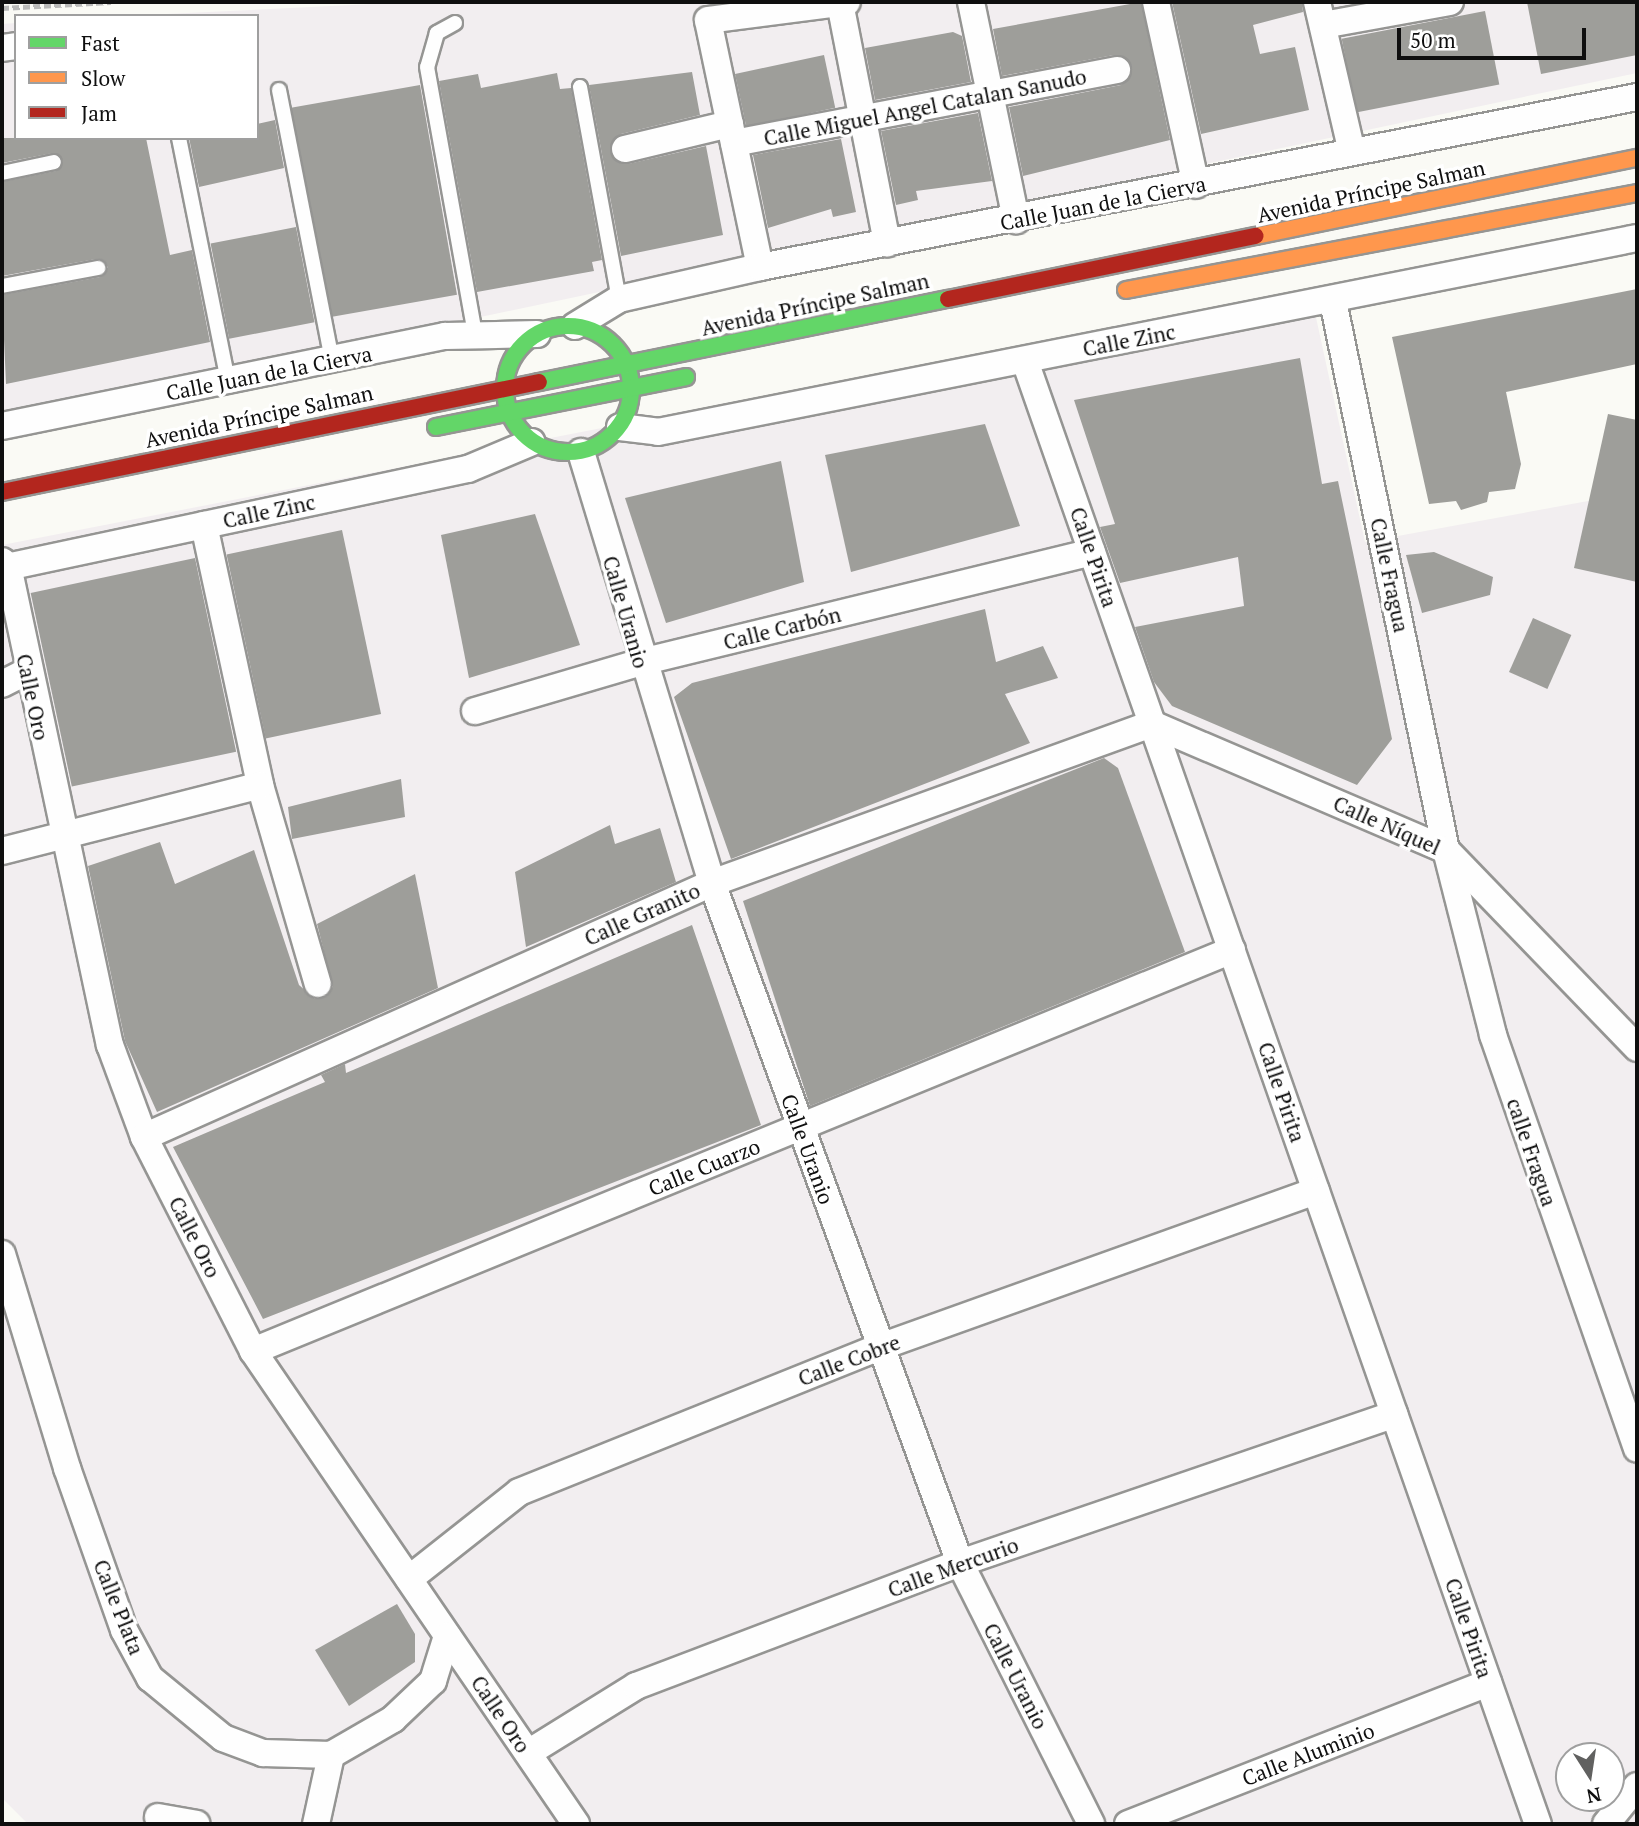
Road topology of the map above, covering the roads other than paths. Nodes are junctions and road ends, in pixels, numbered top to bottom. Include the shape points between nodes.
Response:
1 (844, 2) edge
2 (971, 2) edge
3 (1156, 2) edge
4 (1450, 2) edge
5 (1320, 13) edge
6 (455, 23) dead end
7 (1117, 70) dead end
8 (580, 87) dead end
9 (279, 90) dead end
10 (989, 94) junction
11 (1637, 97) edge
12 (863, 118) junction
13 (732, 133) junction
14 (179, 140) edge
15 (625, 149) dead end
16 (1352, 152) junction
17 (1637, 158) edge
18 (54, 162) dead end
19 (2, 173) edge
20 (1196, 185) junction
21 (1637, 193) edge
22 (1016, 220) junction
23 (1637, 238) edge
24 (887, 243) junction
25 (760, 267) junction
26 (98, 268) dead end
27 (2, 286) edge
28 (1100, 295) dead end
29 (619, 299) junction
30 (1333, 301) junction
31 (575, 326) junction
32 (475, 332) junction
33 (537, 334) junction
34 (332, 360) junction
35 (1025, 360) junction
36 (626, 363) junction
37 (705, 374) dead end
38 (228, 381) junction
39 (504, 387) junction
40 (632, 389) junction
41 (509, 415) junction
42 (2, 426) edge
43 (620, 426) junction
44 (419, 430) dead end
45 (532, 442) junction
46 (581, 452) junction
47 (3, 491) edge
48 (204, 525) junction
49 (1093, 552) junction
50 (4, 565) edge
51 (641, 662) junction
52 (26, 672) junction
53 (2, 684) edge
54 (475, 711) dead end
55 (1152, 724) junction
56 (260, 785) junction
57 (64, 836) junction
58 (1446, 850) junction
59 (2, 851) edge
60 (712, 883) junction
61 (1232, 950) junction
62 (318, 984) dead end
63 (1637, 1048) edge
64 (799, 1127) junction
65 (144, 1137) junction
66 (1316, 1191) junction
67 (2, 1254) edge
68 (880, 1347) junction
69 (253, 1351) junction
70 (1394, 1414) junction
71 (1637, 1449) edge
72 (960, 1563) junction
73 (408, 1579) junction
74 (447, 1636) junction
75 (1489, 1683) junction
76 (528, 1754) junction
77 (331, 1755) junction
78 (1637, 1786) edge
79 (158, 1817) dead end
80 (196, 1824) edge
81 (316, 1824) edge
82 (576, 1824) edge
83 (1091, 1824) edge
84 (1128, 1824) edge
85 (1538, 1824) edge
86 (1606, 1824) edge

1 - 12 street
1 - 13 street via 708,20
2 - 10 street
3 - 20 street
4 - 5 street
5 - 16 street
6 - 32 lane via 437,33 427,67
7 - 10 street, Calle Miguel Angel Catalan Sanudo
8 - 29 lane
9 - 34 lane
10 - 12 street, Calle Miguel Angel Catalan Sanudo
10 - 22 street
11 - 16 street, Calle Juan de la Cierva
12 - 13 street, Calle Miguel Angel Catalan Sanudo
12 - 24 street
13 - 15 street, Calle Miguel Angel Catalan Sanudo
13 - 25 street
14 - 38 lane
16 - 20 street, Calle Juan de la Cierva
17 - 36 main road, Avenida Príncipe Salman
18 - 19 lane
20 - 22 street, Calle Juan de la Cierva
21 - 28 main road
22 - 24 street, Calle Juan de la Cierva
23 - 30 street, Calle Zinc
24 - 25 street, Calle Juan de la Cierva
25 - 29 street, Calle Juan de la Cierva
26 - 27 lane
29 - 31 street, Calle Juan de la Cierva
30 - 35 street, Calle Zinc
30 - 58 street, Calle Fragua
31 - 33 main road
31 - 36 main road via 606,337
32 - 33 street, Calle Juan de la Cierva
32 - 34 street, Calle Juan de la Cierva
33 - 39 main road via 513,357
34 - 38 street, Calle Juan de la Cierva
35 - 43 street, Calle Zinc via 658,432
35 - 49 street, Calle Pirita
36 - 39 main road, Avenida Príncipe Salman
36 - 40 main road
37 - 40 main road
38 - 42 street, Calle Juan de la Cierva
39 - 41 main road
39 - 47 main road, Avenida Príncipe Salman
40 - 41 main road
40 - 43 main road
41 - 44 main road
41 - 45 main road
43 - 46 main road
45 - 46 main road via 556,452
45 - 48 street, Calle Zinc via 468,469
46 - 51 street, Calle Uranio
48 - 50 street, Calle Zinc
48 - 56 street
49 - 51 street, Calle Carbón
49 - 55 street, Calle Pirita
50 - 52 street, Calle Oro
51 - 54 street, Calle Carbón
51 - 60 street, Calle Uranio
52 - 53 street
52 - 57 street, Calle Oro
55 - 58 street, Calle Níquel
55 - 60 street, Calle Granito
55 - 61 street, Calle Pirita
56 - 57 street
56 - 62 street
57 - 59 street
57 - 65 street, Calle Oro via 110,1045
58 - 63 street, Calle Níquel
58 - 71 street, calle Fragua via 1493,1035
60 - 64 street, Calle Uranio
60 - 65 street, Calle Granito
61 - 64 street, Calle Cuarzo
61 - 66 street, Calle Pirita
64 - 68 street, Calle Uranio
64 - 69 street, Calle Cuarzo
65 - 69 street, Calle Oro
66 - 68 street, Calle Cobre
66 - 70 street, Calle Pirita
67 - 77 street, Calle Plata via 67,1468 124,1630 150,1678 223,1738 263,1753
68 - 72 street, Calle Uranio
68 - 73 street, Calle Cobre via 519,1492
69 - 73 street, Calle Oro
70 - 72 street, Calle Mercurio
70 - 75 street, Calle Pirita
72 - 76 street, Calle Mercurio via 636,1686
72 - 83 street, Calle Uranio
73 - 74 street, Calle Oro
74 - 76 street, Calle Oro
74 - 77 street via 433,1682 393,1719
75 - 84 street, Calle Aluminio
75 - 85 street, Calle Pirita
76 - 82 street, Calle Oro
77 - 81 street
78 - 86 street
79 - 80 street

